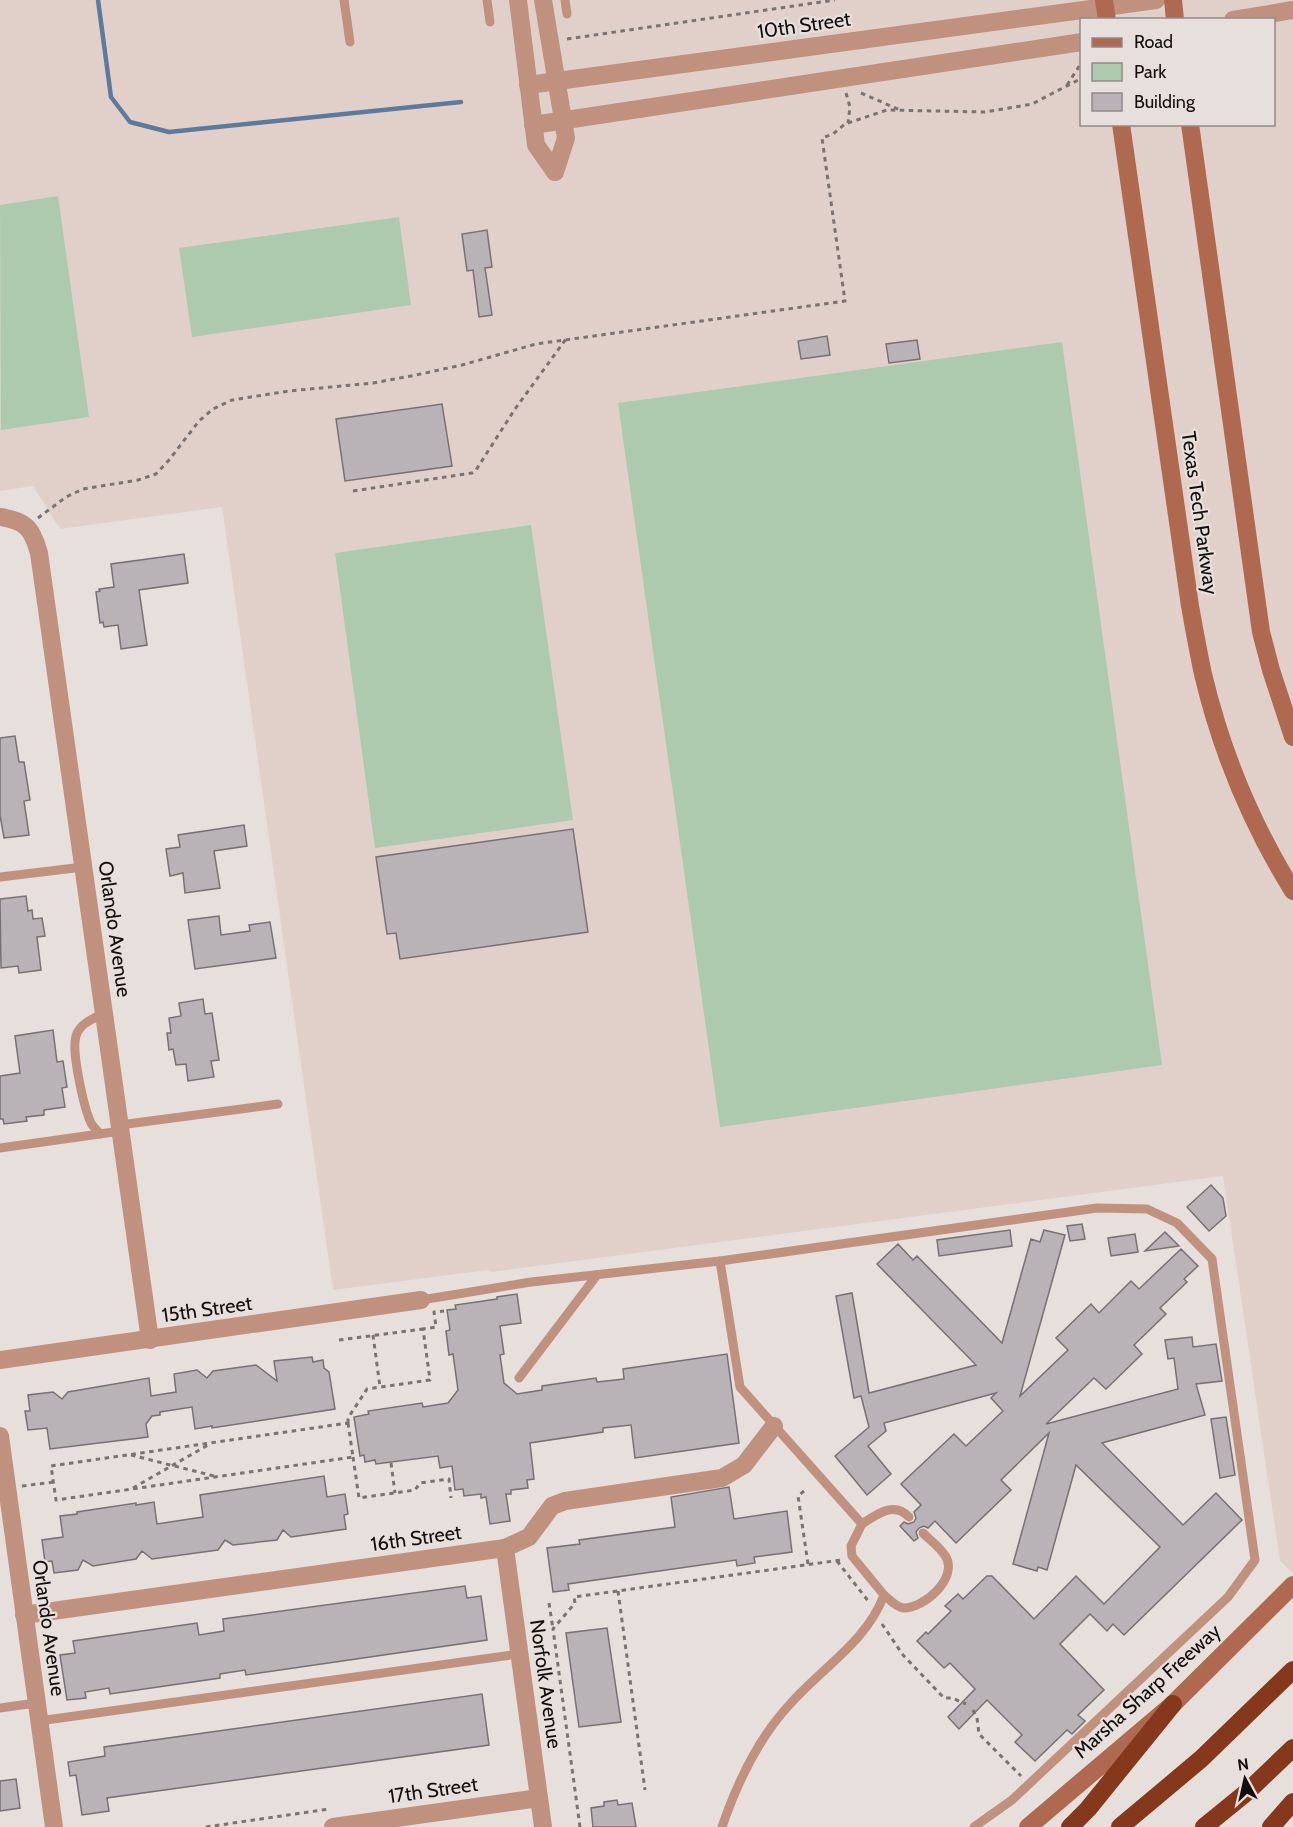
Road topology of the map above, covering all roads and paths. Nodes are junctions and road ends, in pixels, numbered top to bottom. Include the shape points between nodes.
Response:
1 (344, 0) edge
2 (487, 0) edge
3 (518, 0) edge
4 (543, 0) edge
5 (565, 0) edge
6 (835, 0) edge
7 (1156, 0) edge
8 (1173, 0) edge
9 (1105, 9) edge
10 (1293, 10) edge
11 (567, 14) dead end
12 (1175, 18) edge
13 (1245, 18) edge
14 (490, 22) dead end
15 (559, 40) dead end
16 (350, 42) dead end
17 (1080, 42) edge
18 (1080, 66) edge
19 (1080, 79) edge
20 (557, 81) junction
21 (528, 85) junction
22 (1066, 87) junction
23 (848, 88) dead end
24 (859, 92) dead end
25 (901, 110) junction
26 (563, 120) junction
27 (848, 123) junction
28 (533, 125) junction
29 (1121, 126) edge
30 (1190, 126) edge
31 (566, 339) junction
32 (352, 491) dead end
33 (0, 517) edge
34 (28, 526) junction
35 (1293, 737) edge
36 (83, 867) junction
37 (0, 877) edge
38 (1293, 891) edge
39 (104, 1013) junction
40 (278, 1104) dead end
41 (120, 1128) junction
42 (99, 1134) junction
43 (0, 1148) edge
44 (720, 1261) junction
45 (597, 1275) junction
46 (421, 1300) joint
47 (444, 1311) dead end
48 (423, 1329) junction
49 (373, 1335) junction
50 (150, 1340) junction
51 (339, 1340) dead end
52 (0, 1360) edge
53 (519, 1378) dead end
54 (380, 1387) junction
55 (348, 1423) junction
56 (774, 1426) junction
57 (0, 1436) edge
58 (211, 1443) junction
59 (129, 1455) junction
60 (353, 1457) junction
61 (391, 1463) dead end
62 (172, 1466) junction
63 (216, 1476) junction
64 (54, 1482) junction
65 (21, 1486) dead end
66 (132, 1489) junction
67 (804, 1491) dead end
68 (395, 1493) junction
69 (451, 1498) dead end
70 (909, 1517) dead end
71 (862, 1524) junction
72 (923, 1533) dead end
73 (505, 1548) junction
74 (842, 1560) dead end
75 (837, 1561) junction
76 (8, 1564) edge
77 (808, 1565) junction
78 (1293, 1585) edge
79 (618, 1591) junction
80 (884, 1595) junction
81 (549, 1603) dead end
82 (870, 1604) dead end
83 (24, 1615) junction
84 (881, 1623) dead end
85 (553, 1629) junction
86 (519, 1654) junction
87 (1293, 1670) edge
88 (36, 1703) junction
89 (966, 1704) dead end
90 (1173, 1704) junction
91 (0, 1708) edge
92 (973, 1710) dead end
93 (39, 1721) junction
94 (1293, 1748) edge
95 (1029, 1784) junction
96 (645, 1790) dead end
97 (539, 1798) junction
98 (1293, 1802) edge
99 (333, 1818) edge
100 (392, 1823) edge
101 (54, 1827) edge
102 (206, 1827) edge
103 (543, 1827) edge
104 (580, 1827) edge
105 (722, 1827) edge
106 (974, 1827) edge
107 (1028, 1827) edge
108 (1070, 1827) edge
109 (1120, 1827) edge
110 (1204, 1827) edge
111 (1271, 1827) edge

1 - 16 lane
2 - 14 lane
3 - 21 street
4 - 20 street
5 - 11 lane
6 - 15 path
7 - 9 street, 10th Street
8 - 12 main road
9 - 20 street, 10th Street
10 - 13 street
17 - 26 street
18 - 22 path
19 - 22 path
20 - 21 street, 10th Street
20 - 26 street
21 - 28 street
22 - 25 path via 1032,104 1009,109
23 - 27 path via 843,88 850,107
24 - 25 path
25 - 27 path via 886,110
26 - 28 street
26 - 28 street via 566,138 555,172 536,145
27 - 31 path via 822,138 845,301
29 - 38 main road, Texas Tech Parkway via 1203,674 1223,743 1252,816
30 - 35 main road via 1261,632
31 - 32 path via 472,473
31 - 34 path via 373,383 232,400 213,409 199,422 156,474 83,489
33 - 34 street
34 - 36 street, Orlando Avenue via 39,553
36 - 37 lane
36 - 39 street, Orlando Avenue
39 - 41 street, Orlando Avenue
39 - 42 lane via 83,1024 76,1037 82,1093 91,1123
40 - 41 lane
41 - 42 lane
41 - 50 street, Orlando Avenue
42 - 43 lane
44 - 45 lane
44 - 56 lane via 740,1387
44 - 95 lane via 1097,1208 1146,1209 1177,1223 1212,1259 1255,1560 1228,1597
45 - 46 lane
45 - 53 lane
46 - 50 street, 15th Street
47 - 48 path via 434,1312 436,1327
48 - 49 path
48 - 54 path via 430,1380
49 - 51 path
49 - 54 path
50 - 52 street, 15th Street
54 - 55 path via 367,1389
55 - 58 path
55 - 60 path
56 - 71 lane
56 - 73 street, 16th Street via 744,1465 722,1478 565,1501 552,1506 529,1537
57 - 76 street, Orlando Avenue
58 - 59 path
58 - 62 path
59 - 62 path
59 - 64 path via 51,1466
60 - 63 path
60 - 68 path via 359,1498
61 - 68 path
62 - 63 path
62 - 66 path
63 - 66 path
64 - 65 path
64 - 66 path via 56,1500
67 - 77 path via 798,1496
68 - 69 path via 415,1490 420,1483 449,1479
70 - 71 lane via 892,1508
71 - 80 lane via 851,1546 852,1556
72 - 80 lane via 947,1558 949,1570 944,1583 914,1607 900,1608
73 - 83 street, 16th Street
73 - 86 street, Norfolk Avenue
74 - 75 path
75 - 77 path
75 - 82 path
76 - 83 street, Orlando Avenue
77 - 79 path
78 - 90 main road, Marsha Sharp Freeway
79 - 85 path via 574,1598 575,1603
79 - 96 path
80 - 105 lane via 866,1630 790,1704 756,1750 731,1799
81 - 85 path
83 - 88 street, Orlando Avenue
84 - 89 path via 903,1655 945,1698
85 - 104 path
86 - 93 lane
86 - 97 street, Norfolk Avenue
87 - 109 highway via 1201,1759
88 - 91 lane
88 - 93 street, Orlando Avenue
90 - 107 main road, Marsha Sharp Freeway
90 - 108 highway
92 - 95 path via 979,1734
93 - 101 street, Orlando Avenue
94 - 110 highway
95 - 106 lane
97 - 100 street, 17th Street
97 - 103 street, Norfolk Avenue
98 - 111 highway
99 - 100 street, 17th Street
99 - 102 path

